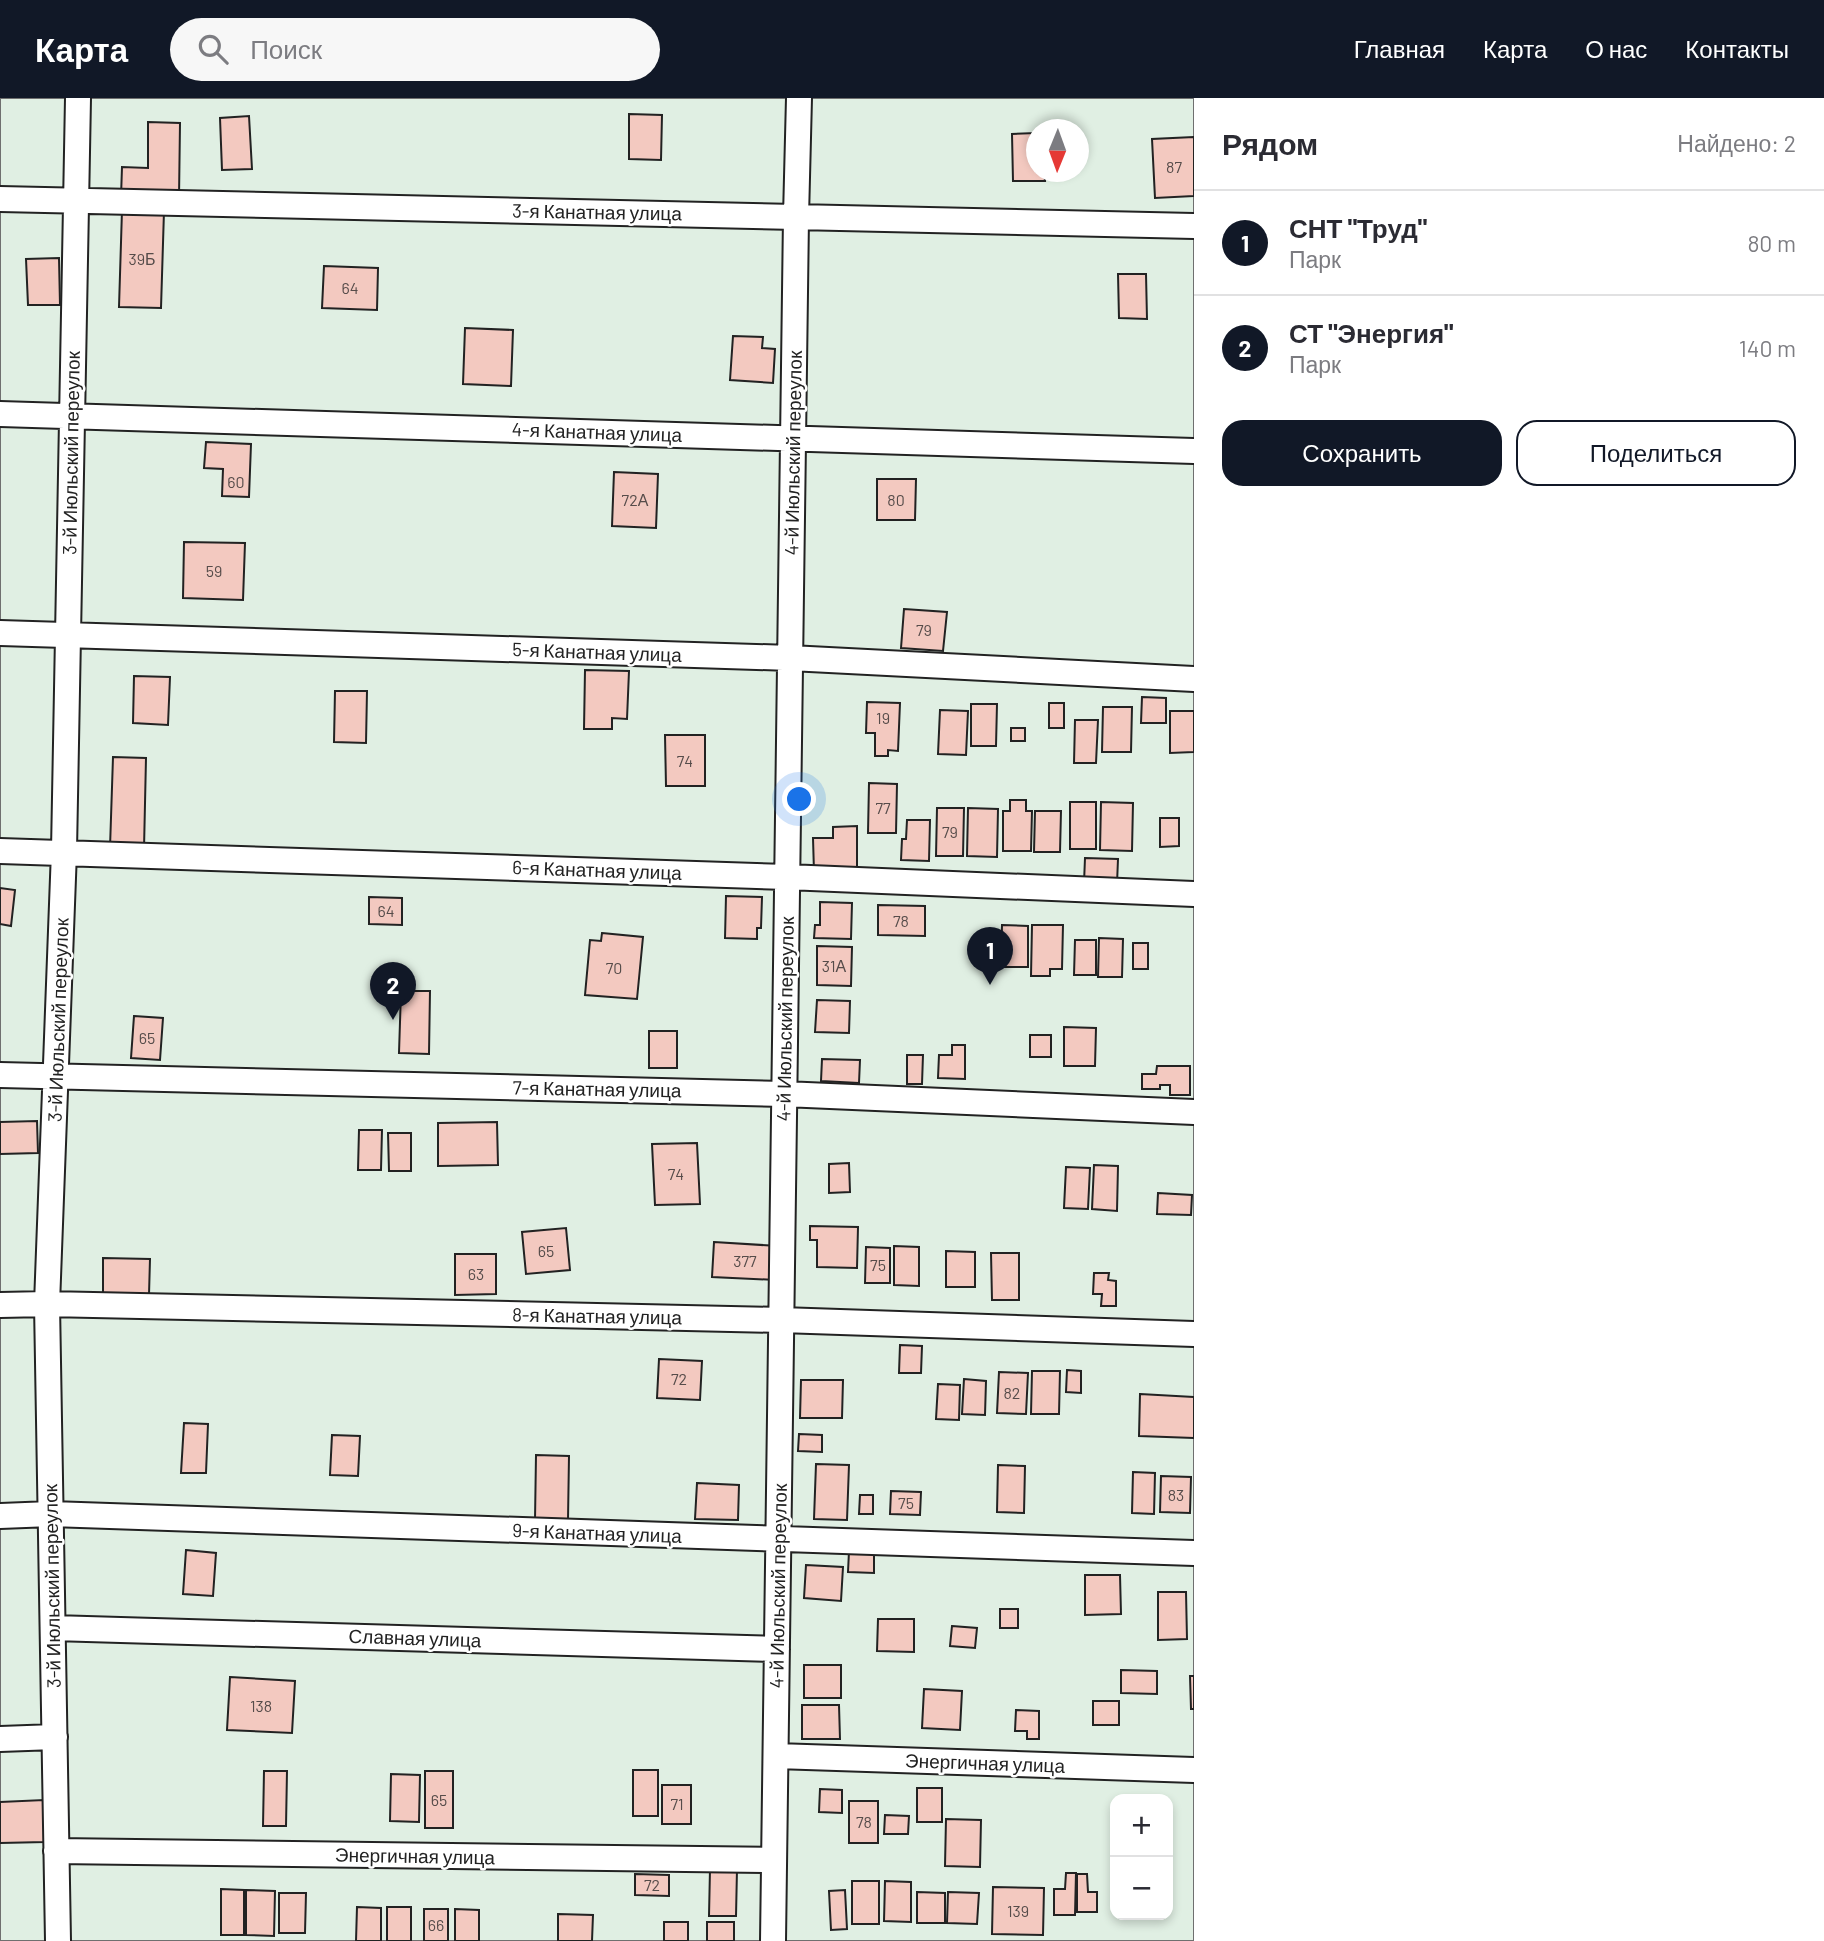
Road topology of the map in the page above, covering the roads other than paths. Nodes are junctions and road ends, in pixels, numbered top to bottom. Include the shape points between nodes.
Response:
1 (78, 98) edge
2 (799, 98) edge
3 (0, 199) edge
4 (76, 201) junction
5 (796, 217) junction
6 (1194, 226) edge
7 (0, 415) edge
8 (72, 416) junction
9 (793, 438) junction
10 (1194, 451) edge
11 (0, 633) edge
12 (68, 634) junction
13 (790, 658) junction
14 (1194, 679) edge
15 (0, 851) edge
16 (64, 851) junction
17 (787, 877) junction
18 (1194, 894) edge
19 (0, 1075) edge
20 (57, 1076) junction
21 (784, 1094) junction
22 (1194, 1112) edge
23 (47, 1304) junction
24 (0, 1305) edge
25 (781, 1320) junction
26 (1194, 1334) edge
27 (51, 1514) junction
28 (0, 1516) edge
29 (778, 1539) junction
30 (1194, 1553) edge
31 (53, 1628) junction
32 (777, 1649) junction
33 (55, 1737) junction
34 (0, 1739) edge
35 (776, 1756) junction
36 (1194, 1770) edge
37 (56, 1851) junction
38 (774, 1860) junction
39 (58, 1941) edge
40 (773, 1941) edge

1 - 4 street, 3-й Июльский переулок
2 - 5 street, 4-й Июльский переулок
3 - 4 street, 3-я Канатная улица
4 - 5 street, 3-я Канатная улица
4 - 8 street, 3-й Июльский переулок
5 - 6 street, 3-я Канатная улица
5 - 9 street, 4-й Июльский переулок
7 - 8 street, 4-я Канатная улица
8 - 9 street, 4-я Канатная улица
8 - 12 street, 3-й Июльский переулок
9 - 10 street, 4-я Канатная улица
9 - 13 street, 4-й Июльский переулок
11 - 12 street, 5-я Канатная улица
12 - 13 street, 5-я Канатная улица
12 - 16 street, 3-й Июльский переулок
13 - 14 street, 5-я Канатная улица
13 - 17 street, 4-й Июльский переулок
15 - 16 street, 6-я Канатная улица
16 - 17 street, 6-я Канатная улица
16 - 20 street, 3-й Июльский переулок
17 - 18 street, 6-я Канатная улица
17 - 21 street, 4-й Июльский переулок
19 - 20 street, 7-я Канатная улица
20 - 21 street, 7-я Канатная улица
20 - 23 street, 3-й Июльский переулок
21 - 22 street, 7-я Канатная улица
21 - 25 street, 4-й Июльский переулок
23 - 24 street, 8-я Канатная улица
23 - 25 street, 8-я Канатная улица
23 - 27 street, 3-й Июльский переулок
25 - 26 street, 8-я Канатная улица
25 - 29 street, 4-й Июльский переулок
27 - 28 street, 9-я Канатная улица
27 - 29 street, 9-я Канатная улица
27 - 31 street, 3-й Июльский переулок
29 - 30 street, 9-я Канатная улица
29 - 32 street, 4-й Июльский переулок
31 - 32 street, Славная улица
31 - 33 street, 3-й Июльский переулок
32 - 35 street, 4-й Июльский переулок
33 - 34 street
33 - 37 street, 3-й Июльский переулок
35 - 36 street, Энергичная улица
35 - 38 street, 4-й Июльский переулок
37 - 38 street, Энергичная улица
37 - 39 street, 3-й Июльский переулок
38 - 40 street, 4-й Июльский переулок

